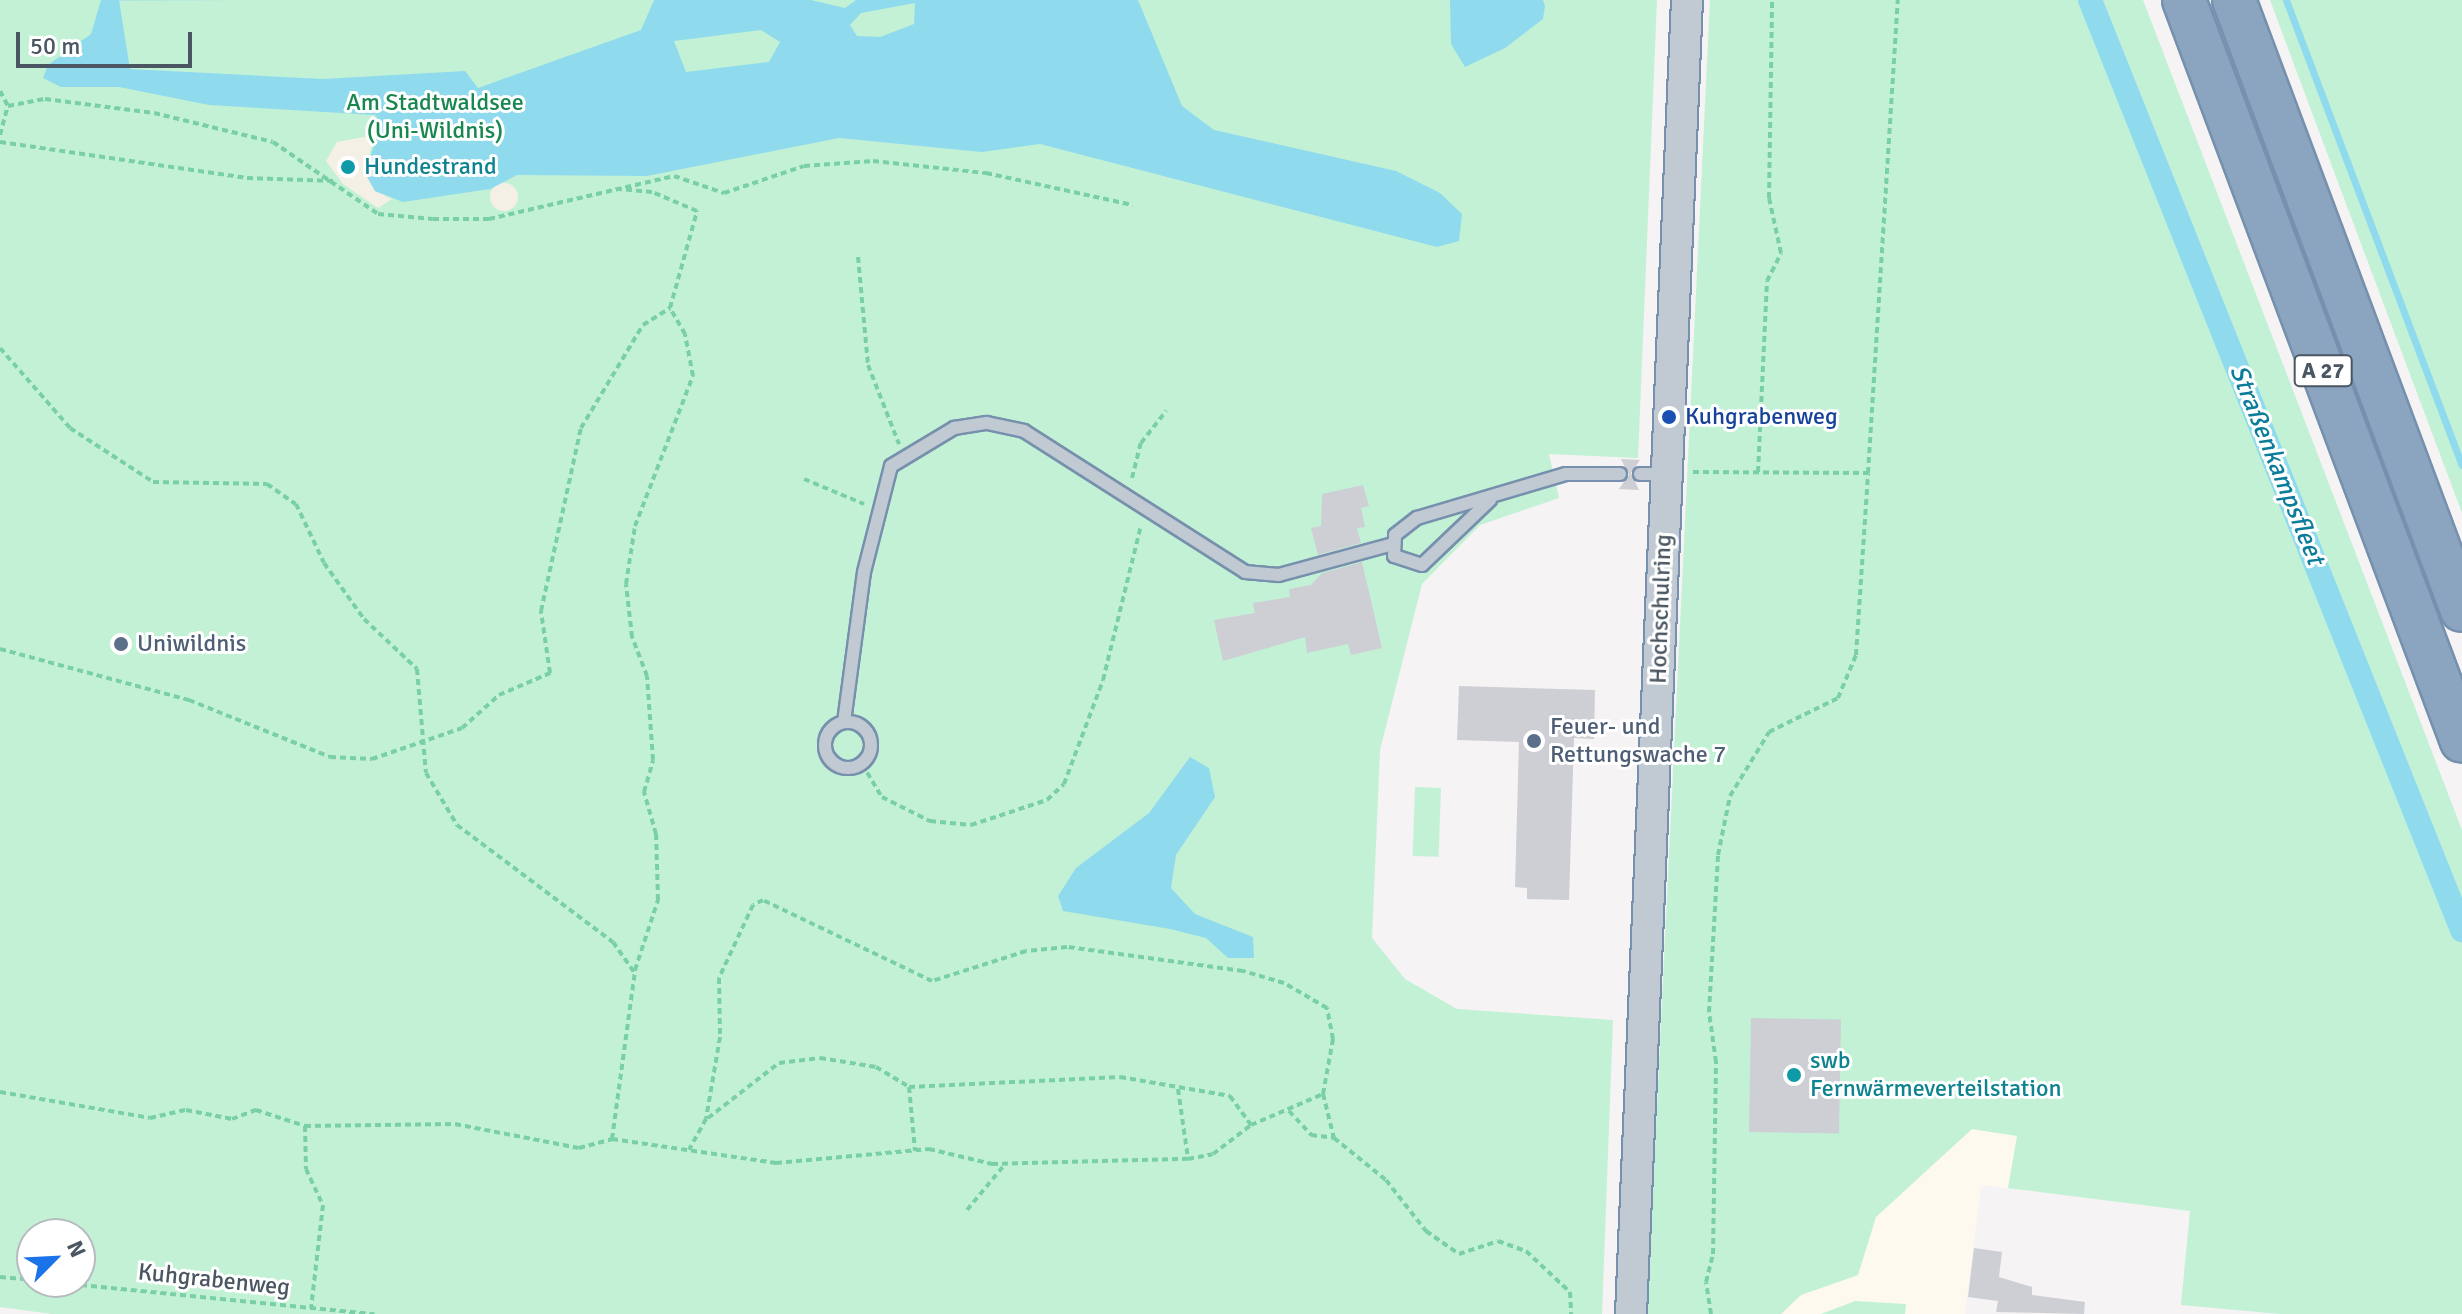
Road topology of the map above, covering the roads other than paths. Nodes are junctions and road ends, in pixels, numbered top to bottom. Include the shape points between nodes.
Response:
1 (1687, 0) edge
2 (2184, 0) edge
3 (2234, 0) edge
4 (1620, 474) dead end
5 (1490, 500) junction
6 (1393, 544) junction
7 (2462, 610) edge
8 (844, 722) junction
9 (2462, 741) edge
10 (1631, 1314) edge

1 - 10 street, Hochschulring via 1653,474
2 - 9 highway, A 27
3 - 7 highway, A 27
4 - 5 lane via 1566,474
5 - 6 lane via 1441,511 1399,529
5 - 6 lane via 1422,565 1394,556
6 - 8 lane via 1279,575 1245,572 1128,492 1024,431 987,423 954,428 904,453 891,466 878,509
8 - 8 lane via 827,736 826,751 844,768 862,764 869,737

